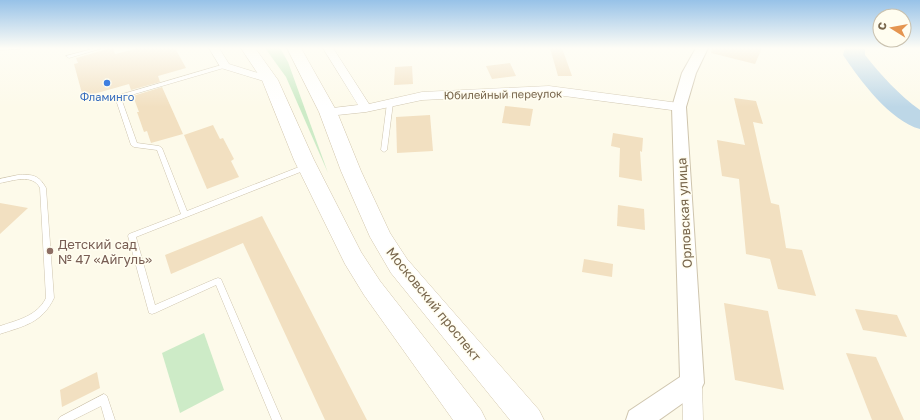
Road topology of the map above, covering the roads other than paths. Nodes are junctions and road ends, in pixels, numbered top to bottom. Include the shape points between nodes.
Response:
1 (219, 68) edge
2 (230, 68) edge
3 (261, 68) edge
4 (304, 68) edge
5 (340, 68) edge
6 (692, 68) edge
7 (270, 80) junction
8 (390, 103) junction
9 (679, 107) junction
10 (366, 108) junction
11 (328, 112) junction
12 (384, 150) dead end
13 (308, 166) junction
14 (0, 181) edge
15 (185, 214) junction
16 (0, 330) edge
17 (692, 382) junction
18 (63, 420) edge
19 (110, 420) edge
20 (277, 420) edge
21 (471, 420) edge
22 (529, 420) edge
23 (638, 420) edge
24 (693, 420) edge

1 - 15 lane via 118,97 134,145 159,148
2 - 7 street
3 - 7 main road
4 - 11 main road, Московский проспект
5 - 10 street
6 - 9 street, Орловская улица
7 - 13 main road
8 - 9 street, Юбилейный переулок via 422,96 549,90
8 - 10 street, Юбилейный переулок
8 - 12 lane
9 - 17 street, Орловская улица
10 - 11 street, Юбилейный переулок
11 - 22 main road, Московский проспект via 381,238 399,266
13 - 15 lane
13 - 21 main road via 353,258 372,288
14 - 16 lane via 26,177 42,182 50,298 34,318
15 - 20 lane via 132,236 152,310 218,281
17 - 23 street
17 - 24 street
18 - 19 lane via 104,399

